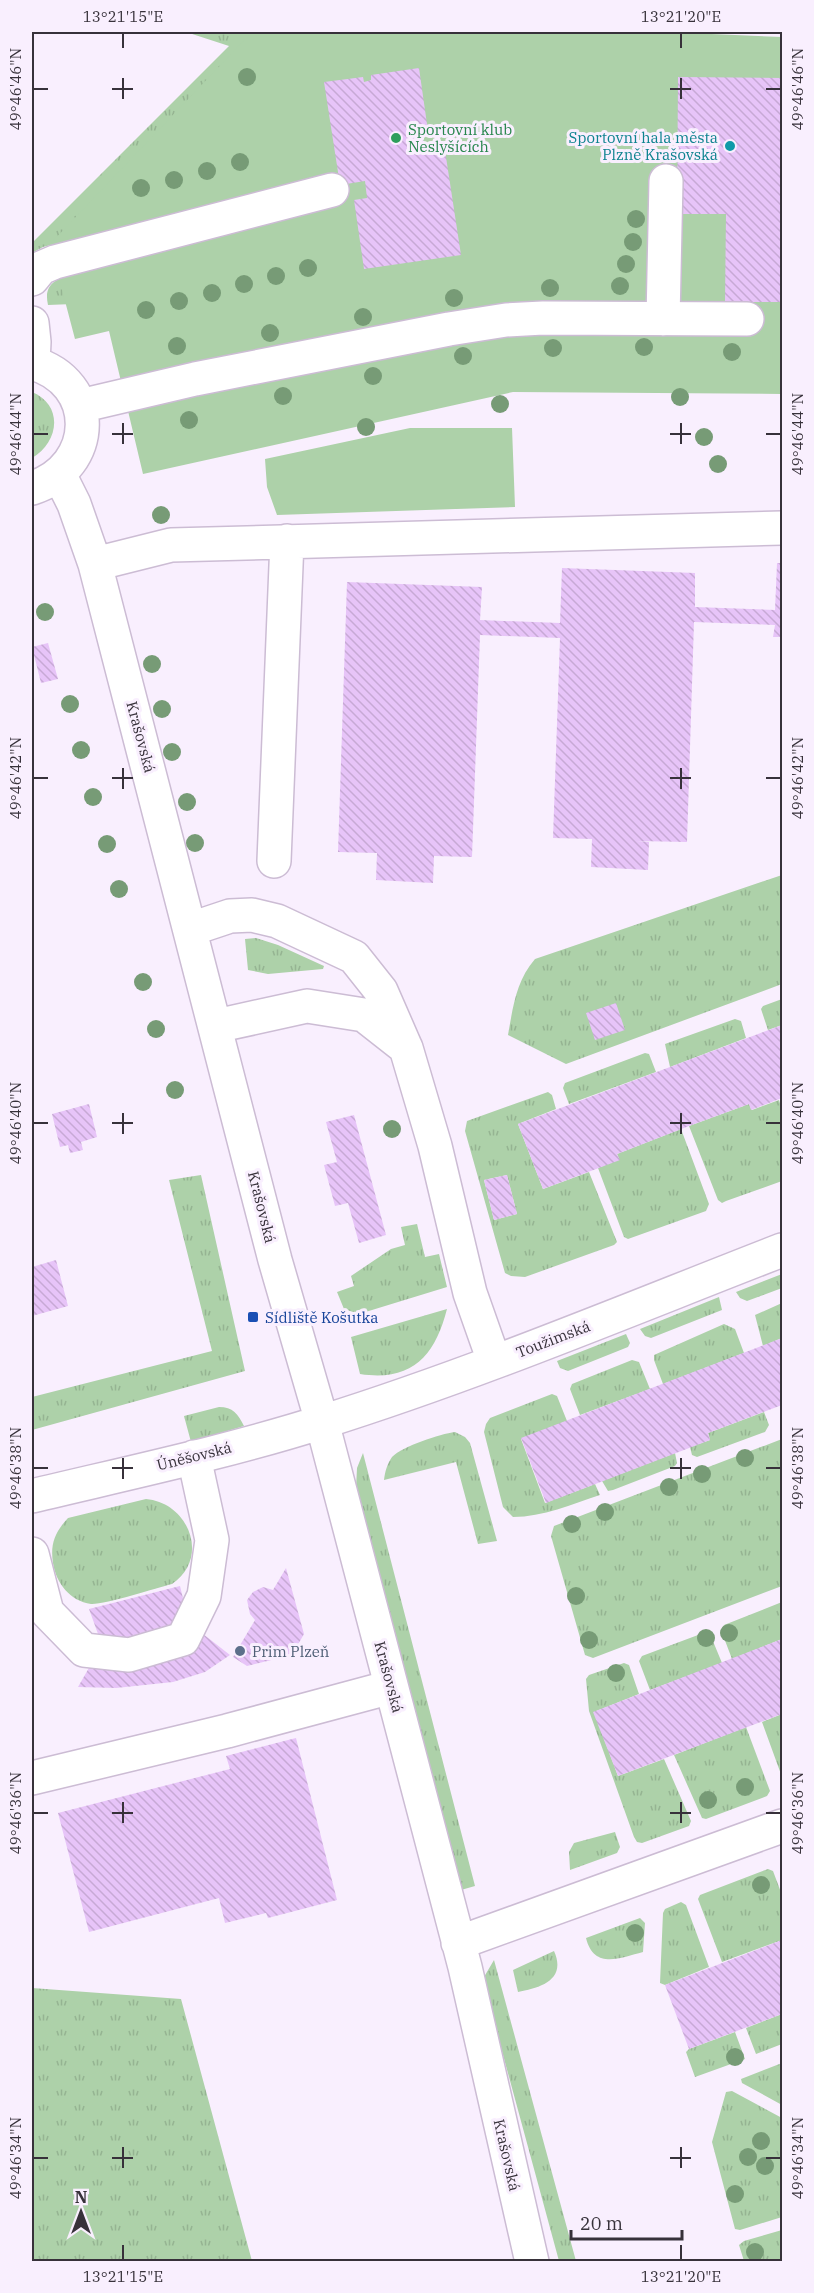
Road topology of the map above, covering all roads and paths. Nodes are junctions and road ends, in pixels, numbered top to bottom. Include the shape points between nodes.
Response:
1 (666, 182) dead end
2 (332, 189) dead end
3 (32, 279) edge
4 (663, 319) junction
5 (747, 319) dead end
6 (32, 323) edge
7 (32, 363) edge
8 (80, 406) junction
9 (45, 481) edge
10 (783, 528) edge
11 (287, 542) junction
12 (95, 564) junction
13 (274, 861) dead end
14 (191, 929) junction
15 (216, 1026) junction
16 (406, 1048) junction
17 (783, 1250) edge
18 (495, 1362) junction
19 (322, 1422) junction
20 (194, 1457) junction
21 (32, 1497) edge
22 (32, 1554) edge
23 (391, 1687) junction
24 (32, 1778) edge
25 (783, 1826) edge
26 (458, 1943) junction
27 (532, 2262) edge

1 - 4 street
2 - 3 street via 55,262 41,268
4 - 5 street
4 - 8 street via 543,318 479,324
6 - 7 street
7 - 8 street via 67,382
8 - 9 street via 82,436 77,451 70,464
9 - 12 street, Krašovská via 74,504
10 - 11 street
11 - 12 street via 171,545
11 - 13 street
12 - 14 street, Krašovská
14 - 15 street, Krašovská
14 - 16 street via 230,916 252,915 277,921 354,957 381,991
15 - 16 street via 307,1006 364,1015
15 - 19 street, Krašovská via 275,1260
16 - 18 street via 435,1146 470,1293
17 - 18 street, Toužimská
18 - 19 street, Toužimská
19 - 20 street, Úněšovská
19 - 23 street, Krašovská
20 - 21 street, Úněšovská
20 - 22 street via 212,1540 204,1596 183,1639 129,1655 84,1650 47,1612
23 - 24 street
23 - 26 street, Krašovská
25 - 26 street
26 - 27 street, Krašovská

